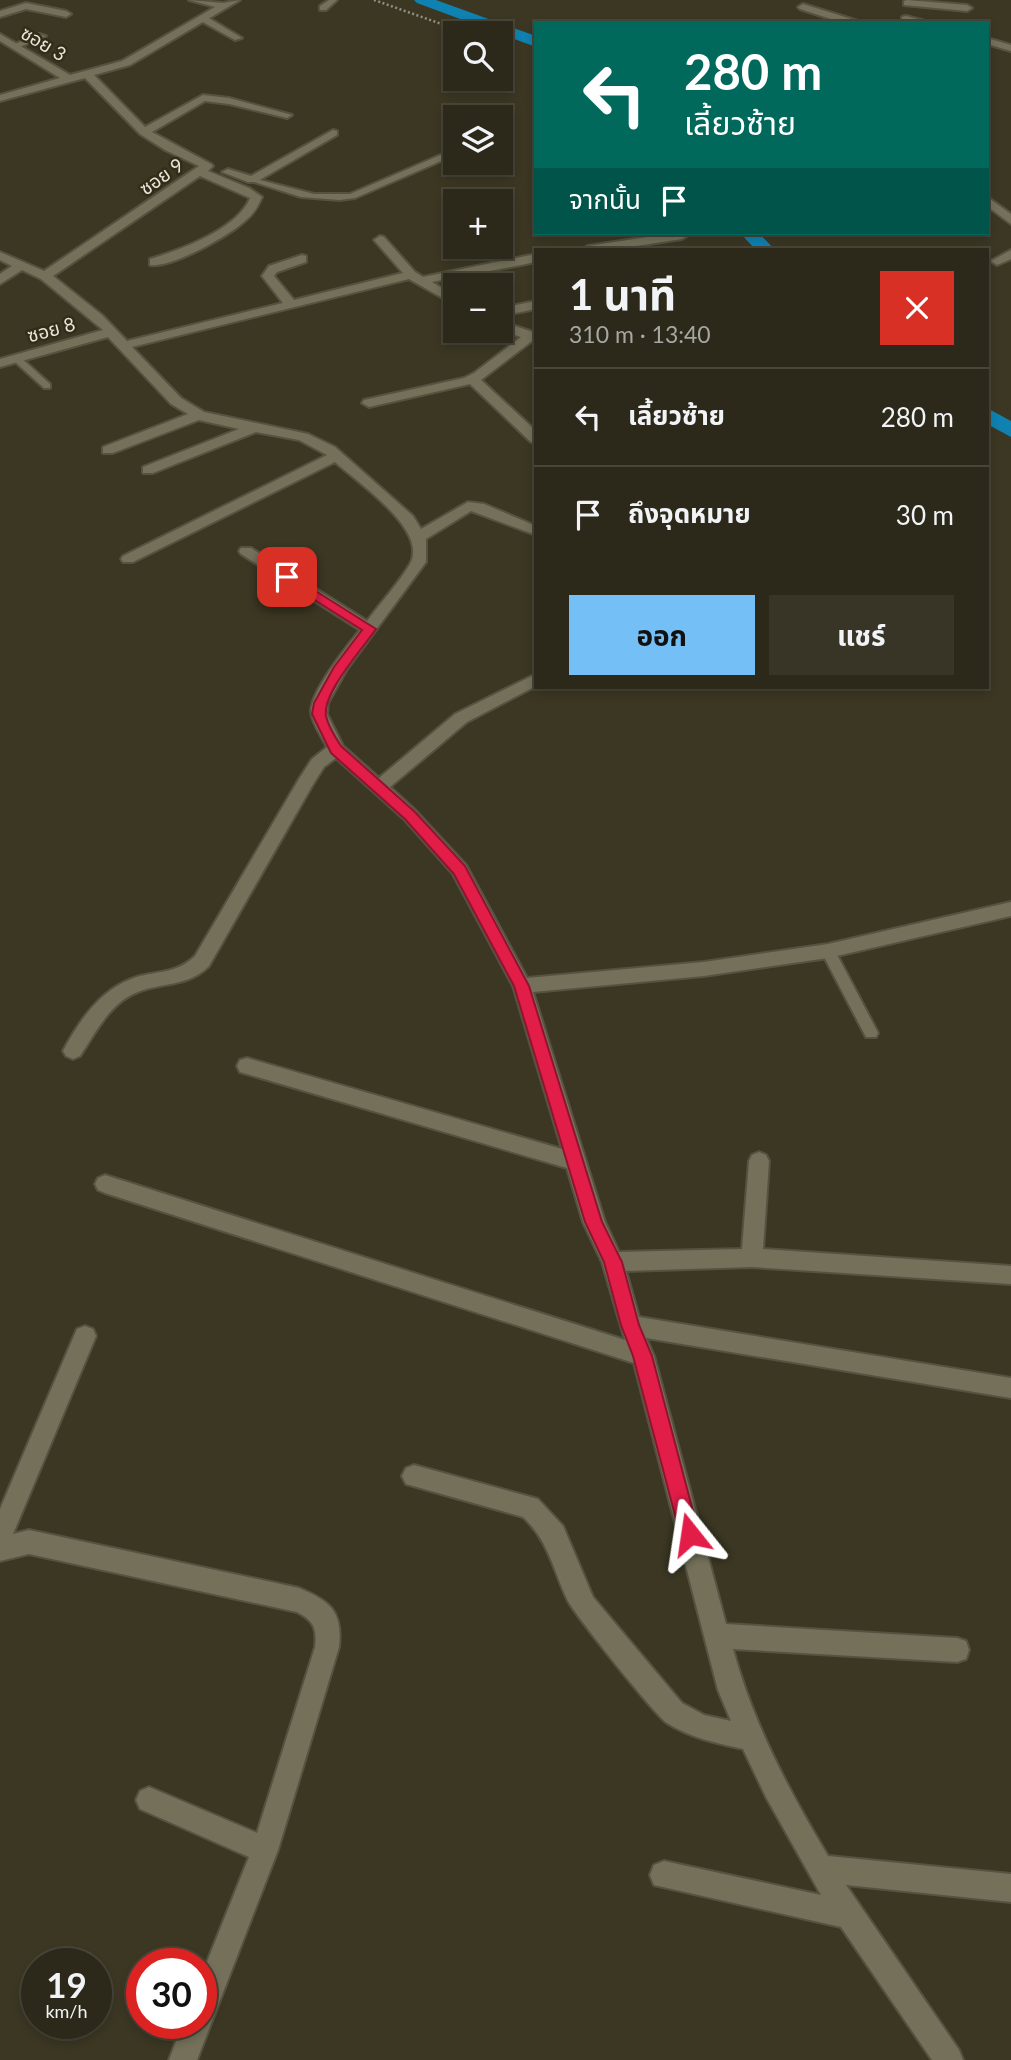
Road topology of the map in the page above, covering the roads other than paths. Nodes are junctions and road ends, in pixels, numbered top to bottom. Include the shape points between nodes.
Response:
1 (194, 0) edge
2 (235, 0) edge
3 (333, 0) edge
4 (906, 1) edge
5 (224, 6) junction
6 (803, 7) dead end
7 (324, 8) dead end
8 (967, 8) dead end
9 (0, 14) edge
10 (66, 14) dead end
11 (204, 19) junction
12 (848, 21) edge
13 (906, 21) edge
14 (42, 36) dead end
15 (0, 37) edge
16 (239, 38) dead end
17 (989, 42) edge
18 (14, 46) junction
19 (1011, 48) edge
20 (88, 75) junction
21 (69, 79) junction
22 (0, 97) edge
23 (287, 115) dead end
24 (144, 132) junction
25 (332, 133) dead end
26 (443, 157) edge
27 (203, 169) junction
28 (252, 180) junction
29 (989, 203) edge
30 (1011, 220) edge
31 (682, 236) dead end
32 (380, 240) dead end
33 (601, 248) edge
34 (1011, 254) edge
35 (0, 256) edge
36 (534, 258) edge
37 (302, 259) dead end
38 (997, 261) dead end
39 (154, 262) dead end
40 (21, 265) junction
41 (45, 276) junction
42 (416, 278) junction
43 (0, 281) edge
44 (443, 294) edge
45 (291, 304) junction
46 (534, 305) edge
47 (513, 309) edge
48 (513, 330) edge
49 (118, 338) junction
50 (532, 338) edge
51 (16, 358) junction
52 (0, 363) edge
53 (472, 379) junction
54 (47, 386) dead end
55 (369, 403) dead end
56 (200, 415) junction
57 (256, 428) junction
58 (534, 437) edge
59 (108, 450) dead end
60 (337, 455) junction
61 (148, 470) dead end
62 (534, 529) edge
63 (419, 537) junction
64 (246, 551) dead end
65 (128, 559) dead end
66 (369, 629) junction
67 (534, 680) edge
68 (336, 749) junction
69 (380, 787) junction
70 (1010, 913) edge
71 (828, 951) junction
72 (522, 986) junction
73 (871, 1033) dead end
74 (73, 1051) dead end
75 (247, 1066) dead end
76 (575, 1161) junction
77 (758, 1161) dead end
78 (105, 1184) dead end
79 (752, 1258) junction
80 (613, 1262) junction
81 (1011, 1275) edge
82 (630, 1325) junction
83 (85, 1336) dead end
84 (643, 1356) junction
85 (1011, 1388) edge
86 (414, 1476) dead end
87 (0, 1537) edge
88 (0, 1549) edge
89 (716, 1636) junction
90 (957, 1650) dead end
91 (750, 1738) junction
92 (149, 1800) dead end
93 (265, 1850) junction
94 (821, 1869) junction
95 (664, 1875) dead end
96 (1011, 1888) edge
97 (850, 1915) junction
98 (217, 1972) edge
99 (191, 2039) edge
100 (183, 2060) edge
101 (949, 2060) edge

1 - 5 street
2 - 5 street
3 - 7 lane
4 - 8 street
4 - 13 street
5 - 11 street
6 - 12 street
9 - 10 street via 26,6
11 - 16 lane
11 - 20 street via 126,63
14 - 18 lane
15 - 18 street, ซอย 3
17 - 19 street
18 - 21 street, ซอย 3
20 - 21 street
20 - 24 street, ซอย 9
21 - 22 street
23 - 24 street via 202,98
24 - 27 street, ซอย 9
25 - 28 street
26 - 28 lane via 337,199 317,199
27 - 28 street
27 - 39 street via 256,197 256,203 220,233
27 - 41 street, ซอย 9
29 - 30 street
31 - 33 street
32 - 42 street
34 - 38 street
35 - 40 street
36 - 42 street, ซอย 8
37 - 45 street via 273,269 268,276
40 - 41 street
40 - 43 street
41 - 49 street
42 - 44 street
42 - 45 street, ซอย 8
45 - 49 street, ซอย 8
46 - 47 street
48 - 50 street
49 - 51 street, ซอย 8
49 - 56 street via 176,401
50 - 53 street
51 - 52 street, ซอย 8
51 - 54 lane
53 - 55 street
53 - 58 street
56 - 57 street
56 - 59 street
57 - 60 street via 303,437
57 - 61 street
60 - 63 street via 408,519
60 - 65 street
62 - 63 street via 468,506
63 - 66 street via 419,562
64 - 66 street
66 - 68 street via 320,703 319,714
67 - 69 street via 461,718
68 - 69 street
68 - 74 street via 318,763 305,782 194,971 131,986 120,993
69 - 72 street via 460,870
70 - 71 street
71 - 72 street via 704,969
71 - 73 lane
72 - 76 street
75 - 76 street
76 - 80 street via 594,1222
77 - 79 street
78 - 84 street
79 - 80 street
79 - 81 street
80 - 82 street
82 - 84 street
82 - 85 street
83 - 87 street
84 - 89 street
86 - 91 street via 530,1507 546,1518 560,1541 585,1608 673,1712 701,1727
88 - 93 street via 29,1542 299,1600 318,1609 327,1620 327,1647
89 - 90 street
89 - 91 street
91 - 94 street
92 - 93 street
93 - 98 street
94 - 96 street
94 - 97 street
95 - 97 street
97 - 101 street
99 - 100 street

